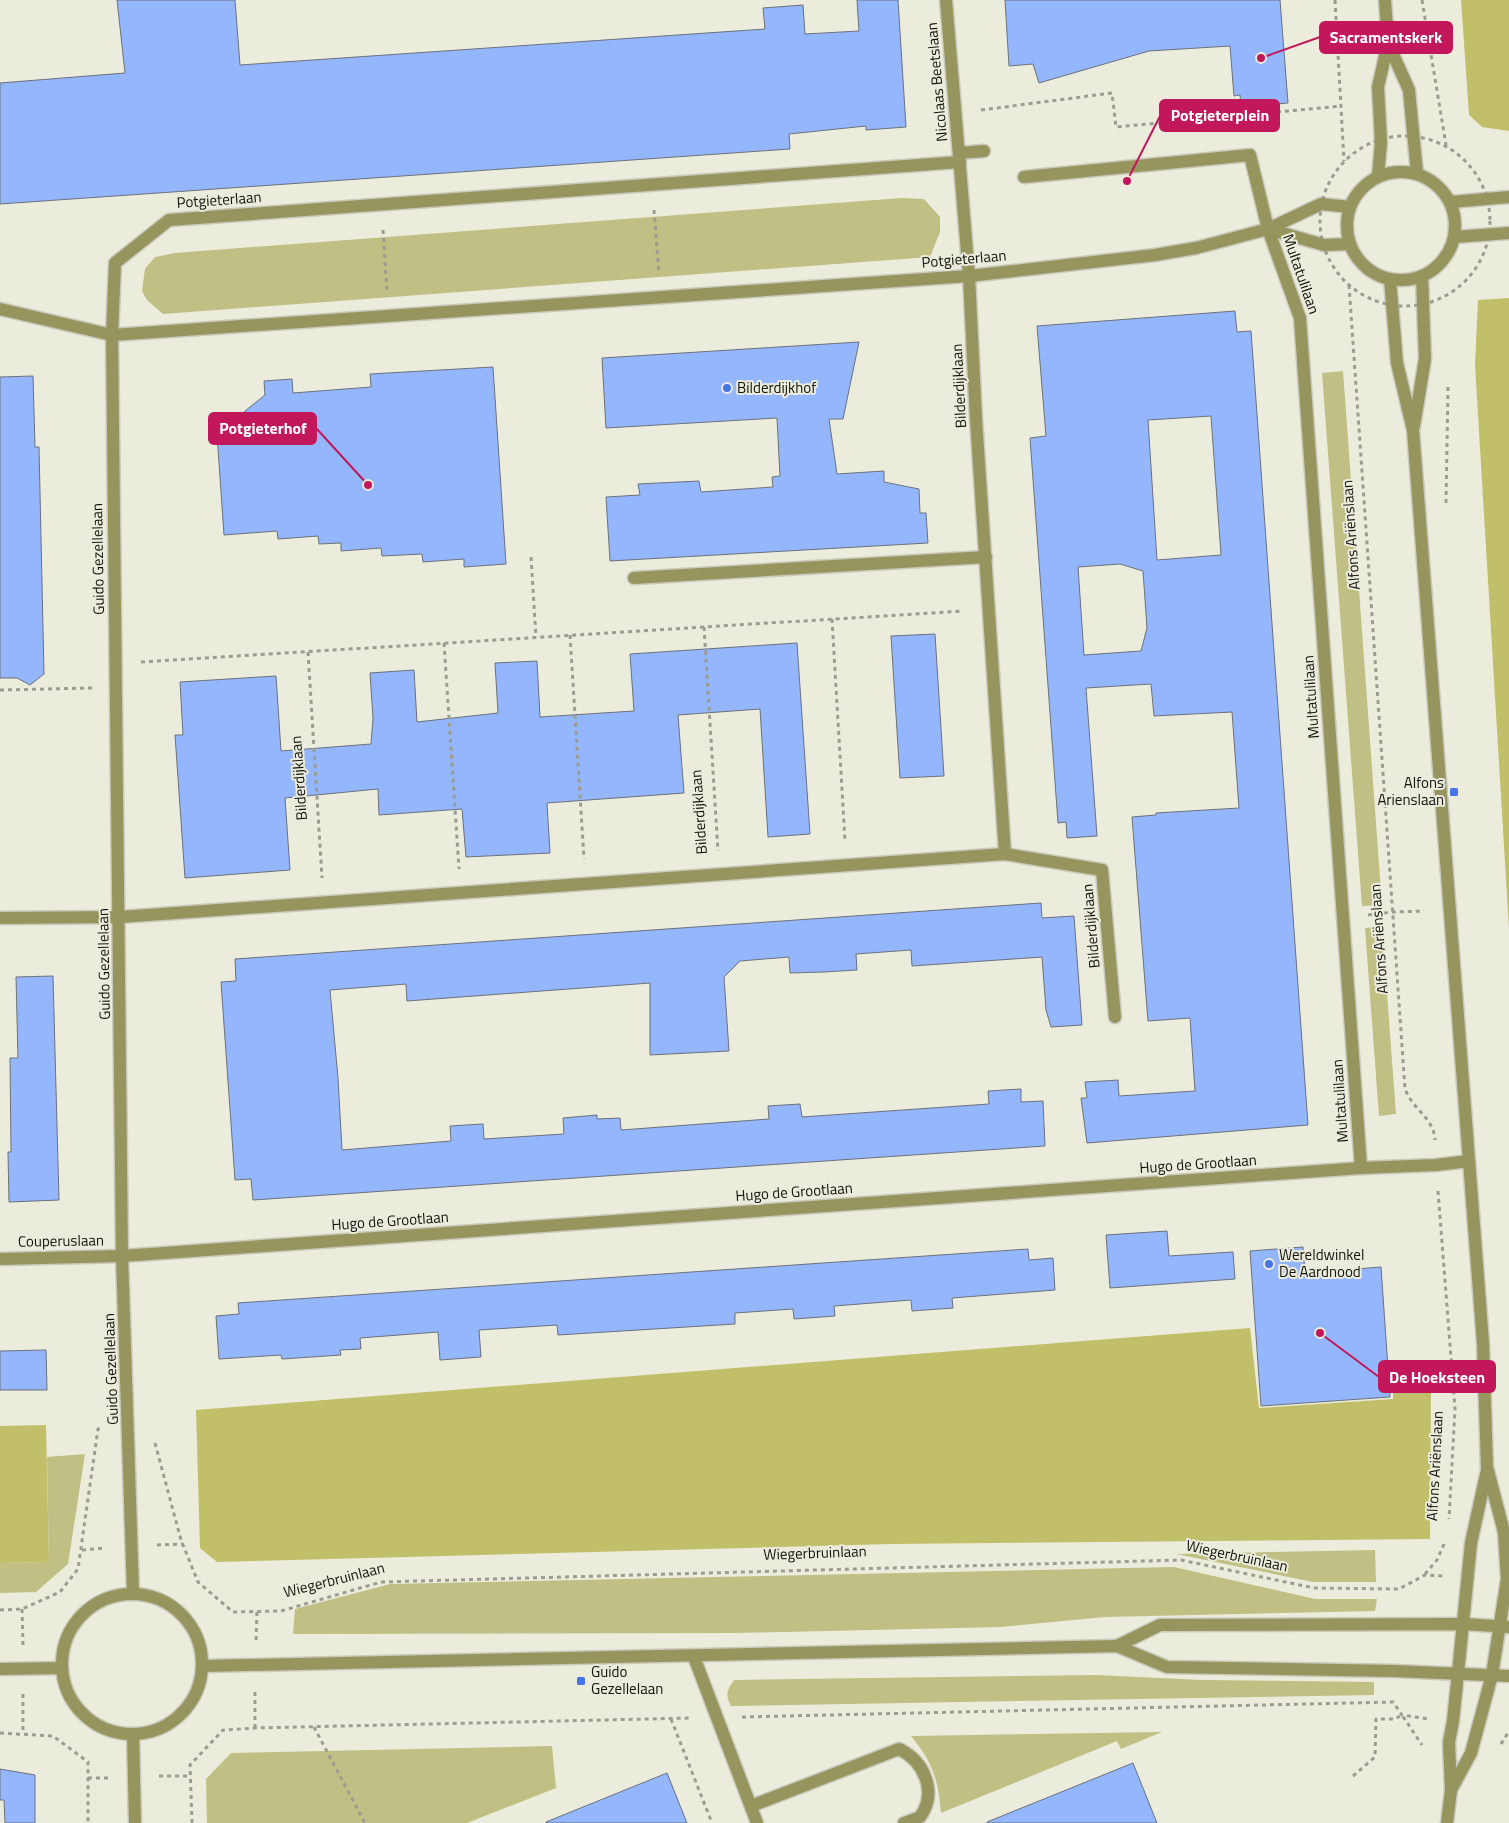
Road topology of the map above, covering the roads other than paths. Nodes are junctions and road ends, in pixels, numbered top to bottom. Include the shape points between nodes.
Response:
1 (946, 0) edge
2 (1385, 0) edge
3 (1388, 43) junction
4 (984, 151) dead end
5 (960, 157) junction
6 (1418, 173) junction
7 (1378, 176) junction
8 (1024, 177) dead end
9 (1509, 197) edge
10 (1451, 202) junction
11 (1350, 207) junction
12 (1268, 229) junction
13 (1509, 233) edge
14 (1455, 237) junction
15 (1350, 244) junction
16 (969, 276) junction
17 (1422, 276) junction
18 (1390, 280) junction
19 (0, 309) edge
20 (112, 335) junction
21 (1413, 430) junction
22 (986, 557) junction
23 (634, 578) dead end
24 (1005, 854) junction
25 (120, 917) junction
26 (0, 918) edge
27 (1115, 1017) dead end
28 (1469, 1160) junction
29 (1361, 1168) junction
30 (122, 1256) junction
31 (0, 1259) edge
32 (1488, 1467) junction
33 (134, 1592) junction
34 (1464, 1624) junction
35 (1505, 1627) edge
36 (1117, 1646) junction
37 (694, 1656) junction
38 (203, 1666) junction
39 (61, 1668) junction
40 (0, 1669) edge
41 (1458, 1673) junction
42 (1492, 1675) junction
43 (1509, 1676) edge
44 (133, 1734) junction
45 (1450, 1790) junction
46 (750, 1806) junction
47 (135, 1823) edge
48 (757, 1823) edge
49 (904, 1823) edge
50 (1446, 1823) edge

1 - 5 street, Nicolaas Beetslaan
2 - 3 street
3 - 6 street via 1409,90
3 - 7 street via 1378,87 1381,142
4 - 5 street, Potgieterlaan
5 - 16 street, Bilderdijklaan
5 - 20 street, Potgieterlaan via 653,184 169,220 115,263
6 - 7 street via 1398,171
6 - 10 street via 1442,189
7 - 11 street via 1361,189
8 - 12 street, Multatulilaan via 1250,155
9 - 10 street
10 - 14 street via 1456,219
11 - 12 street, Potgieterlaan via 1321,204
11 - 15 street via 1346,226
12 - 15 street via 1324,246
12 - 16 street, Potgieterlaan via 1156,255
12 - 29 street, Multatulilaan via 1300,318
13 - 14 street
14 - 17 street via 1444,261
15 - 18 street via 1366,267
16 - 20 street, Potgieterlaan
16 - 22 street, Bilderdijklaan
17 - 18 street
17 - 21 street via 1425,359
18 - 21 street via 1397,364
19 - 20 street, Potgieterlaan
20 - 25 street, Guido Gezellelaan
21 - 28 street
22 - 23 street
22 - 24 street, Bilderdijklaan
24 - 25 street, Bilderdijklaan
24 - 27 street, Bilderdijklaan via 1102,870
25 - 26 street, Bilderdijklaan
25 - 30 street, Guido Gezellelaan
28 - 29 street, Hugo de Grootlaan via 1436,1165
28 - 32 street via 1483,1343
29 - 30 street, Hugo de Grootlaan
30 - 31 street, Couperuslaan
30 - 33 street, Guido Gezellelaan
32 - 34 street via 1471,1543
32 - 35 street via 1504,1532
33 - 38 street via 161,1598 184,1615 199,1638
33 - 39 street via 105,1598 81,1614 65,1639
34 - 35 street
34 - 36 street via 1160,1625
34 - 41 street
35 - 42 street
36 - 37 street
36 - 41 street via 1167,1667
37 - 38 street
37 - 46 street
38 - 44 street via 197,1692 182,1714 159,1729
39 - 40 street
39 - 44 street via 76,1708 92,1722 112,1732
41 - 42 street
41 - 45 street via 1448,1742
42 - 43 street
42 - 45 street via 1470,1753
44 - 47 street
45 - 50 street
46 - 48 street
46 - 49 street via 899,1749 921,1767 928,1791 924,1812

